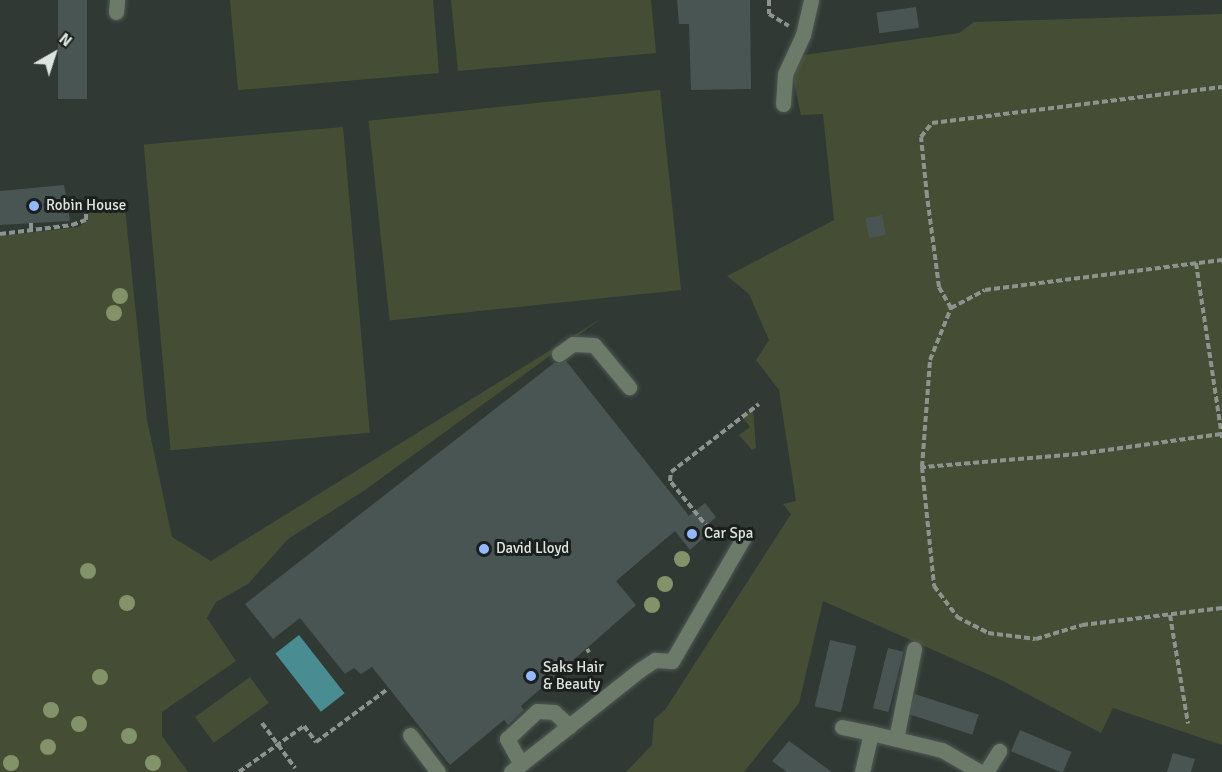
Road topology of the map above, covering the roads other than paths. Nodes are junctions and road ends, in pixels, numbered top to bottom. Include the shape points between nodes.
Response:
1 (811, 0) edge
2 (783, 104) dead end
3 (559, 354) dead end
4 (629, 387) dead end
5 (744, 537) dead end
6 (914, 650) dead end
7 (569, 726) junction
8 (842, 727) dead end
9 (871, 733) junction
10 (410, 735) dead end
11 (896, 739) junction
12 (999, 751) dead end
13 (516, 768) edge
14 (438, 772) edge
15 (862, 772) edge
16 (980, 772) edge
17 (986, 772) edge

1 - 2 street via 803,34 784,74
3 - 4 street via 573,344 594,345
5 - 7 street via 672,661 656,660 640,669
6 - 11 street
7 - 13 street
7 - 13 street via 544,709 532,715 507,740
8 - 9 street
9 - 11 street
9 - 15 street
10 - 14 street
11 - 16 street via 942,750
12 - 17 street

